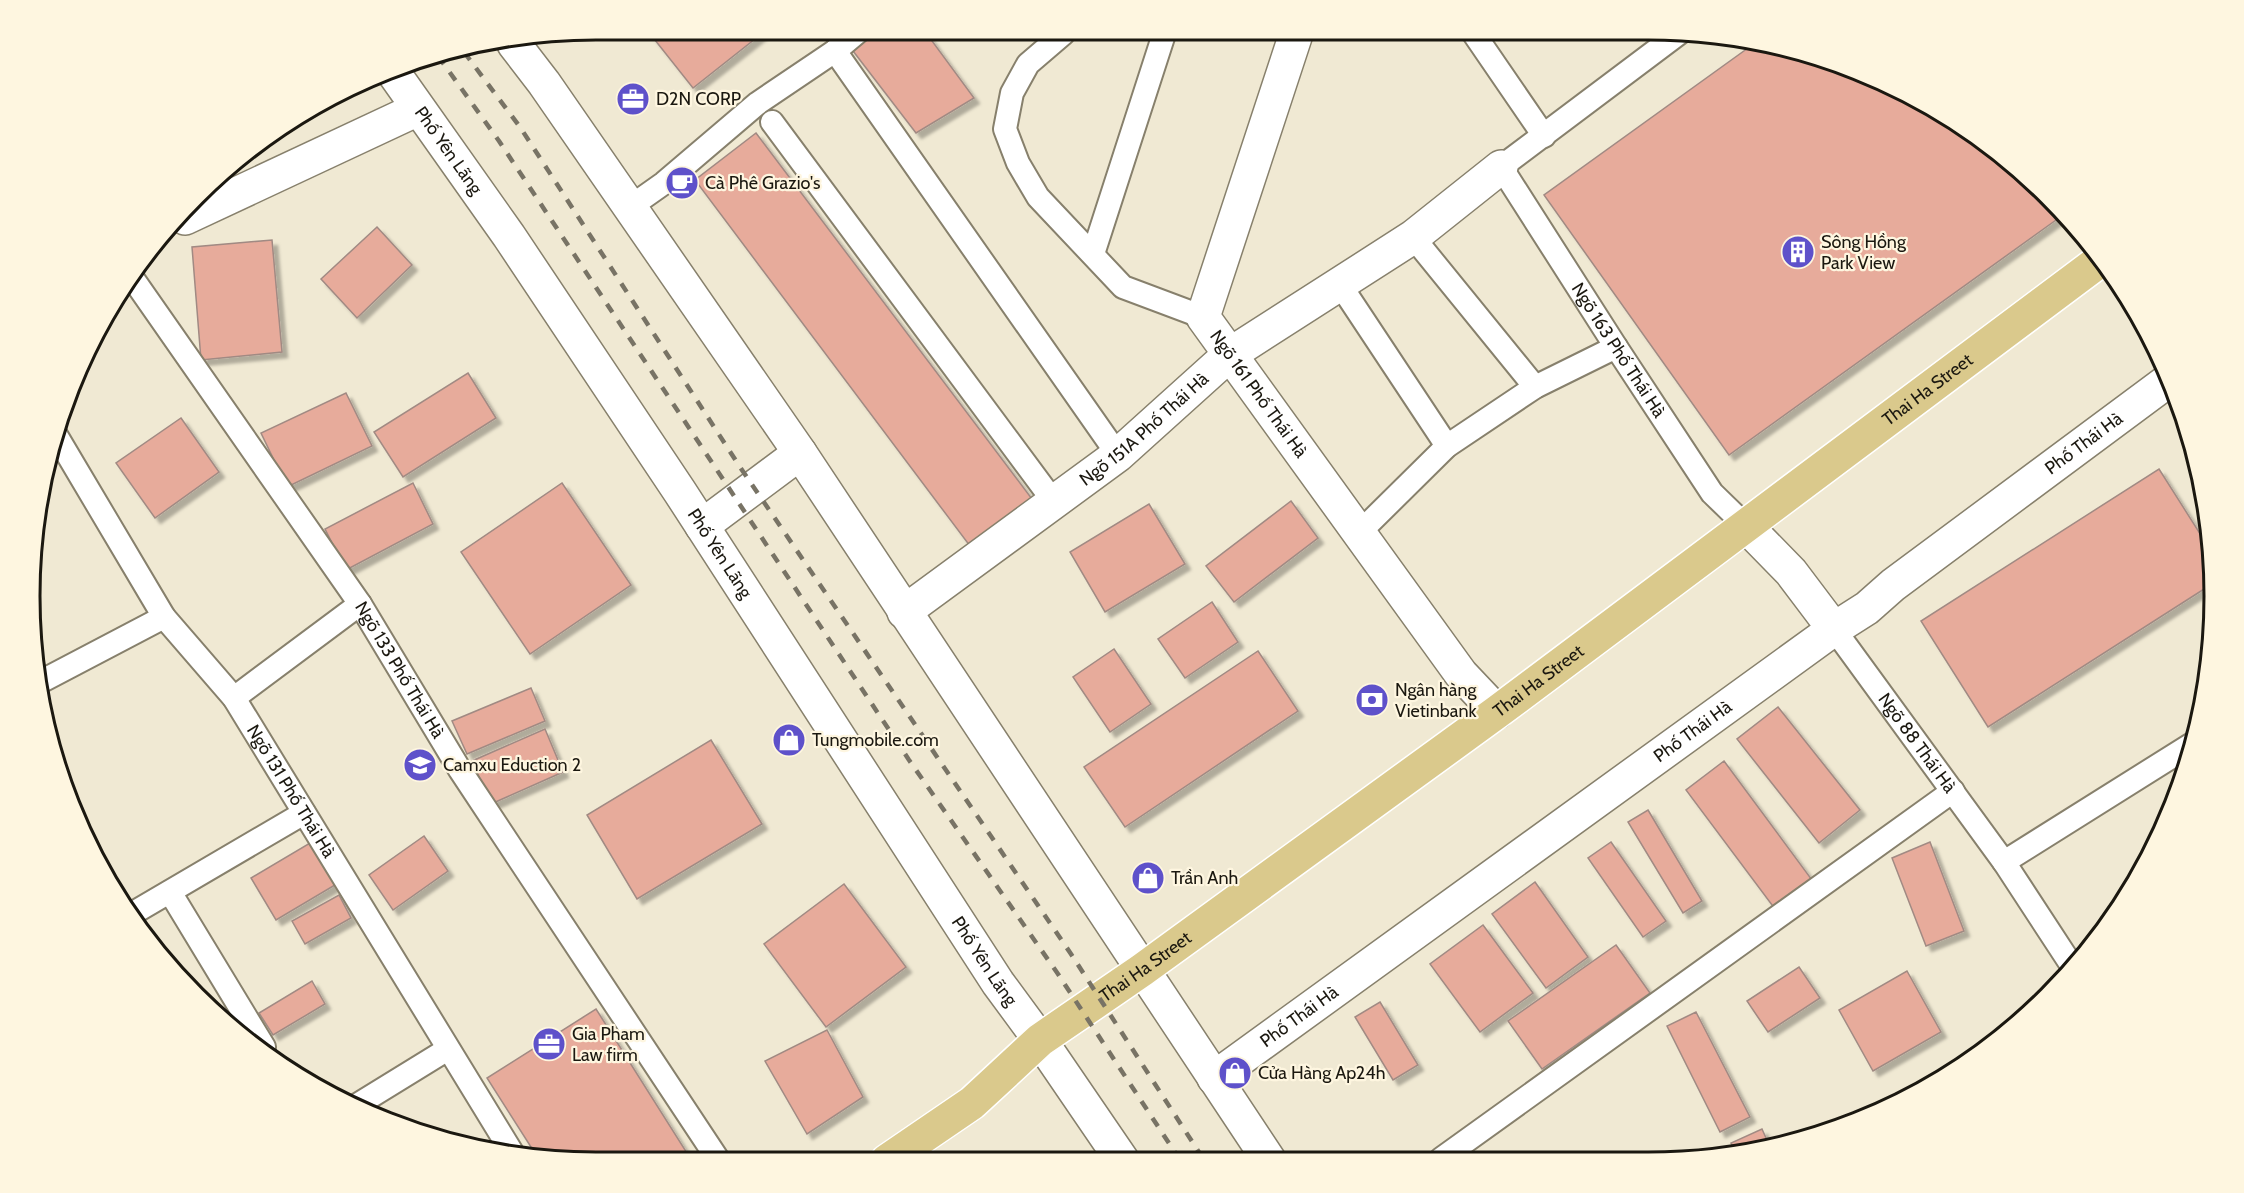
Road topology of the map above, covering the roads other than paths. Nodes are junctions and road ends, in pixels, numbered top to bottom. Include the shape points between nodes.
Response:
1 (848, 40) edge
2 (1056, 40) edge
3 (1162, 40) edge
4 (1295, 40) edge
5 (1478, 40) edge
6 (1669, 41) edge
7 (516, 46) edge
8 (835, 51) junction
9 (397, 78) edge
10 (418, 109) junction
11 (772, 122) dead end
12 (1544, 136) junction
13 (1501, 167) junction
14 (630, 207) junction
15 (192, 215) edge
16 (1413, 237) junction
17 (1093, 254) junction
18 (2094, 265) edge
19 (137, 284) edge
20 (1339, 284) junction
21 (1203, 317) junction
22 (1616, 347) junction
23 (1228, 355) junction
24 (2162, 386) edge
25 (1535, 387) junction
26 (62, 445) edge
27 (1447, 446) junction
28 (800, 453) junction
29 (1118, 455) junction
30 (1054, 502) junction
31 (702, 526) junction
32 (1746, 526) junction
33 (1358, 534) junction
34 (360, 604) junction
35 (904, 612) junction
36 (164, 617) junction
37 (1834, 628) junction
38 (47, 679) edge
39 (234, 698) junction
40 (1497, 712) junction
41 (2182, 750) edge
42 (1953, 791) junction
43 (304, 813) junction
44 (2004, 862) junction
45 (170, 892) junction
46 (138, 910) edge
47 (2068, 960) edge
48 (1142, 970) junction
49 (259, 1039) edge
50 (1040, 1040) junction
51 (448, 1048) junction
52 (1214, 1078) junction
53 (364, 1101) edge
54 (508, 1145) edge
55 (713, 1152) edge
56 (900, 1152) edge
57 (1117, 1152) edge
58 (1264, 1152) edge
59 (1451, 1152) edge

1 - 8 lane
2 - 17 lane via 1028,64 1012,93 1005,129 1018,163 1038,197
3 - 17 lane
4 - 21 street, Ngõ 161 Phố Thái Hà
5 - 12 lane
6 - 12 lane
7 - 14 street
8 - 14 lane via 758,103
8 - 29 lane
9 - 10 street, Phố Yên Lãng
10 - 15 street
10 - 31 street, Phố Yên Lãng via 509,236
11 - 30 lane
12 - 13 lane
13 - 16 street, Ngõ 151A Phố Thái Hà
13 - 22 lane, Ngõ 163 Phố Thái Hà
14 - 28 street
16 - 20 street, Ngõ 151A Phố Thái Hà
16 - 25 lane
17 - 21 lane via 1123,287
18 - 32 main road, Thai Ha Street
19 - 34 lane, Ngõ 133 Phố Thái Hà
20 - 23 street, Ngõ 151A Phố Thái Hà
20 - 27 lane
21 - 23 street, Ngõ 161 Phố Thái Hà
22 - 25 lane
22 - 32 lane, Ngõ 163 Phố Thái Hà via 1712,493
23 - 29 street, Ngõ 151A Phố Thái Hà
23 - 33 street, Ngõ 161 Phố Thái Hà
24 - 37 street, Phố Thái Hà via 1867,608
25 - 27 lane
26 - 36 lane, Ngõ 131 Phố Thái Hà
27 - 33 lane
28 - 31 street
28 - 35 street
29 - 30 street, Ngõ 151A Phố Thái Hà
30 - 35 street, Ngõ 151A Phố Thái Hà
31 - 50 street, Phố Yên Lãng via 991,973
32 - 37 street, Ngõ 88 Thái Hà via 1791,572
32 - 40 main road, Thai Ha Street
33 - 40 street, Ngõ 161 Phố Thái Hà via 1461,674
34 - 39 lane
34 - 55 lane, Ngõ 133 Phố Thái Hà via 460,770
35 - 48 street
36 - 38 lane
36 - 39 lane, Ngõ 131 Phố Thái Hà
37 - 42 lane, Ngõ 88 Thái Hà
37 - 52 street, Phố Thái Hà
39 - 43 lane, Ngõ 131 Phố Thái Hà
40 - 48 main road, Thai Ha Street
41 - 44 lane
42 - 44 lane, Ngõ 88 Thái Hà
42 - 59 lane
43 - 45 lane
43 - 51 lane, Ngõ 131 Phố Thái Hà
44 - 47 lane, Ngõ 88 Thái Hà
45 - 46 lane
45 - 49 lane
48 - 50 main road, Thai Ha Street
48 - 52 street
50 - 56 main road, Thai Ha Street via 972,1103
50 - 57 street, Phố Yên Lãng
51 - 53 lane
51 - 54 lane, Ngõ 131 Phố Thái Hà
52 - 58 street

